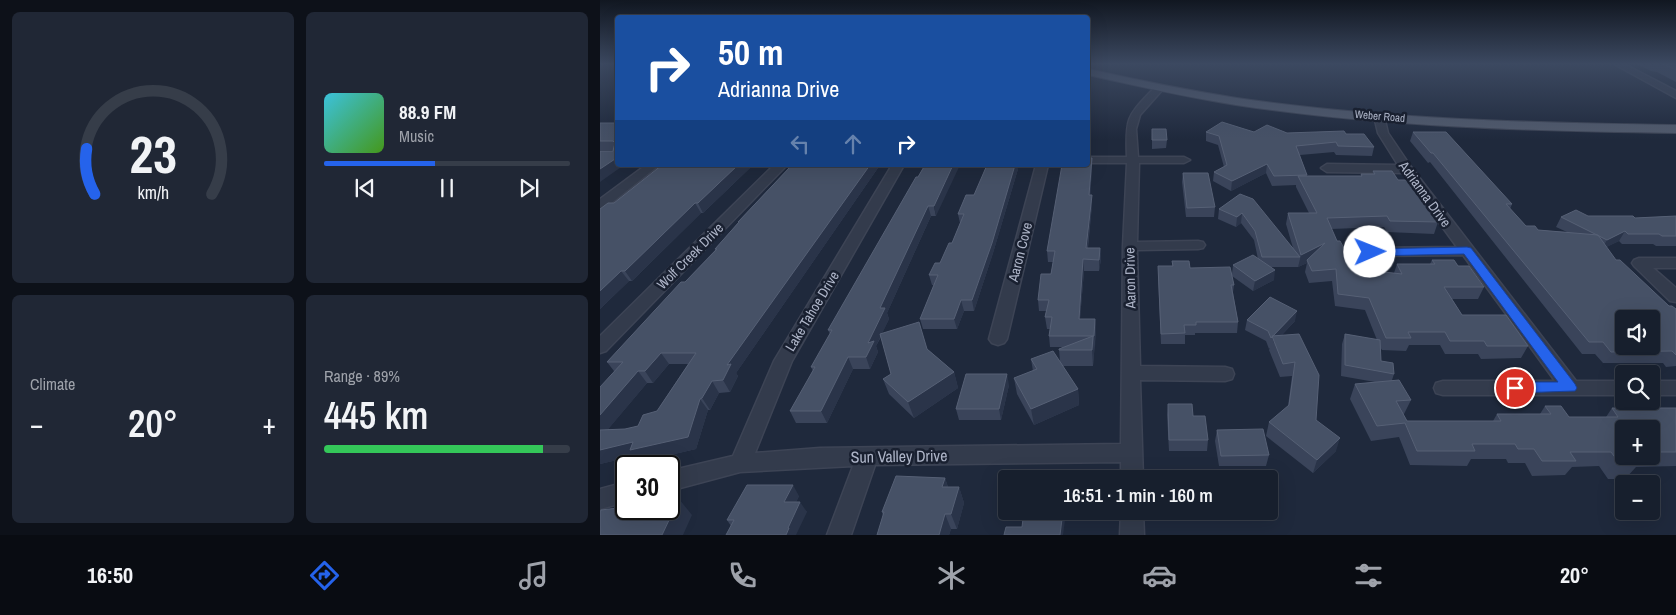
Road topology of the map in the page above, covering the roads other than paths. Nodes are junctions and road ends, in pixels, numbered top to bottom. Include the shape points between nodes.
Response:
1 (1158, 89) edge
2 (1165, 89) edge
3 (1665, 89) edge
4 (1676, 95) edge
5 (1379, 116) junction
6 (1676, 129) edge
7 (1090, 160) edge
8 (1184, 160) dead end
9 (1133, 161) junction
10 (650, 167) edge
11 (779, 167) edge
12 (897, 167) edge
13 (1041, 167) edge
14 (1327, 168) dead end
15 (1406, 169) junction
16 (600, 205) edge
17 (1198, 245) dead end
18 (1130, 246) junction
19 (1467, 251) junction
20 (1370, 252) dead end
21 (1676, 263) edge
22 (1676, 297) edge
23 (998, 339) dead end
24 (600, 347) edge
25 (1131, 373) junction
26 (1225, 374) dead end
27 (1443, 388) dead end
28 (1570, 388) junction
29 (1615, 388) edge
30 (1660, 388) edge
31 (1676, 388) edge
32 (1132, 452) junction
33 (867, 457) junction
34 (740, 463) junction
35 (1132, 470) edge
36 (680, 478) edge
37 (615, 495) edge
38 (600, 499) edge
39 (1132, 520) edge
40 (839, 535) edge
41 (1132, 535) edge

1 - 9 street, Aaron Drive via 1135,114 1131,129
2 - 5 main road, Weber Road via 1265,105
3 - 4 street
5 - 6 main road, Weber Road via 1462,123
5 - 15 street, Adrianna Drive via 1383,133
7 - 9 street
8 - 9 street
9 - 18 street, Aaron Drive
10 - 16 street
11 - 24 street, Wolf Creek Drive
12 - 34 street, Lake Tahoe Drive via 783,361
13 - 23 street, Aaron Cove
14 - 15 street
15 - 19 street, Adrianna Drive
17 - 18 street
18 - 25 street, Aaron Drive
19 - 20 street
19 - 28 street, Adrianna Drive
21 - 22 street via 1639,263
25 - 26 street
25 - 32 street, Aaron Drive
27 - 28 street
28 - 29 street
30 - 31 street
32 - 33 street, Sun Valley Drive
32 - 35 street, Aaron Drive
33 - 34 street, Sun Valley Drive
33 - 40 street
34 - 36 street, Sun Valley Drive
37 - 38 street
39 - 41 street

